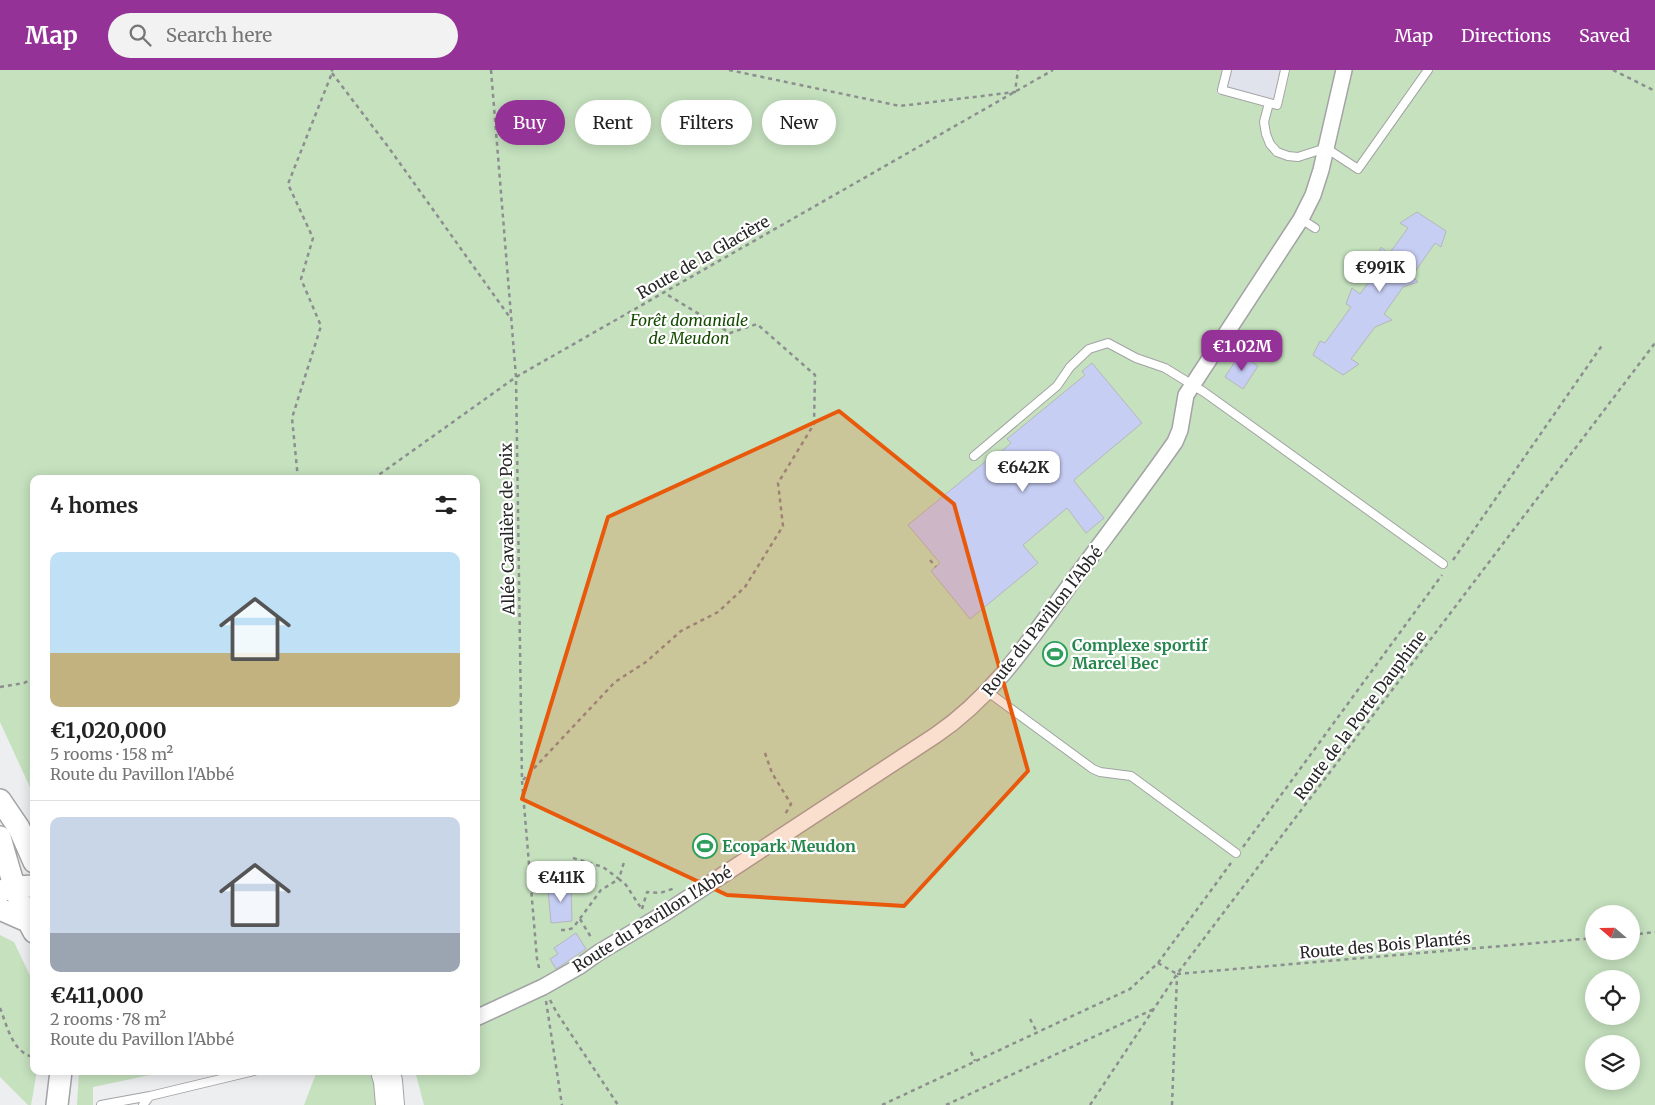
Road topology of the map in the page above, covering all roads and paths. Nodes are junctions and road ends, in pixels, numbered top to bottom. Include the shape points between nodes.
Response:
1 (491, 70) edge
2 (730, 70) edge
3 (1018, 70) edge
4 (1053, 70) edge
5 (1227, 70) edge
6 (1286, 70) edge
7 (1344, 70) edge
8 (1428, 70) edge
9 (1613, 70) edge
10 (332, 72) edge
11 (1655, 90) edge
12 (1015, 92) junction
13 (1269, 103) junction
14 (1326, 148) junction
15 (1301, 219) junction
16 (1315, 228) dead end
17 (663, 292) junction
18 (512, 320) junction
19 (1655, 343) edge
20 (1603, 344) dead end
21 (516, 377) junction
22 (1192, 385) junction
23 (974, 456) dead end
24 (298, 475) edge
25 (380, 475) edge
26 (930, 560) dead end
27 (1445, 566) joint
28 (936, 567) dead end
29 (1442, 575) dead end
30 (30, 680) edge
31 (0, 687) edge
32 (988, 692) junction
33 (765, 753) dead end
34 (522, 781) junction
35 (0, 800) edge
36 (782, 820) dead end
37 (0, 837) edge
38 (1239, 850) joint
39 (30, 853) edge
40 (573, 858) dead end
41 (624, 862) dead end
42 (1232, 862) dead end
43 (30, 863) edge
44 (4, 866) edge
45 (619, 879) junction
46 (16, 888) edge
47 (678, 888) dead end
48 (0, 909) edge
49 (646, 915) junction
50 (580, 919) junction
51 (30, 927) edge
52 (561, 930) dead end
53 (1655, 932) edge
54 (1640, 933) edge
55 (591, 936) dead end
56 (1585, 939) edge
57 (1158, 963) junction
58 (1177, 974) junction
59 (543, 987) junction
60 (0, 1008) edge
61 (1155, 1008) junction
62 (480, 1016) edge
63 (1030, 1019) dead end
64 (1037, 1032) junction
65 (971, 1052) dead end
66 (30, 1056) edge
67 (975, 1061) junction
68 (237, 1075) edge
69 (386, 1075) edge
70 (404, 1075) edge
71 (150, 1096) junction
72 (101, 1105) edge
73 (143, 1105) edge
74 (390, 1105) edge
75 (405, 1105) edge
76 (562, 1105) edge
77 (618, 1105) edge
78 (882, 1105) edge
79 (946, 1105) edge
80 (1090, 1105) edge
81 (1172, 1105) edge

1 - 18 path, Allée Cavalière de Poix
2 - 12 path via 900,106
3 - 12 path
4 - 12 path, Route de la Glacière
5 - 13 lane via 1222,90
6 - 13 lane via 1277,105
7 - 14 street, Route du Pavillon l'Abbé
8 - 14 lane via 1358,169
9 - 11 path
10 - 18 path
10 - 24 path via 288,184 313,238 301,280 321,326 292,418
12 - 17 path, Route de la Glacière
13 - 14 lane via 1264,122 1270,144 1277,152 1298,158
14 - 15 street, Route du Pavillon l'Abbé via 1322,170
15 - 16 lane
15 - 22 street, Route du Pavillon l'Abbé
17 - 21 path, Route de la Glacière
17 - 34 path via 730,333 757,324 815,375 814,424 778,483 783,526 744,587 718,612 682,631 646,662 614,682
18 - 21 path, Allée Cavalière de Poix
19 - 58 path, Route de la Porte Dauphine
20 - 27 path
21 - 25 path, Route de la Glacière
21 - 34 path, Allée Cavalière de Poix
22 - 23 lane via 1165,368 1108,343 1089,348 1057,386
22 - 27 lane
22 - 32 street, Route du Pavillon l'Abbé via 1186,395 1175,442
26 - 28 path
29 - 38 path
30 - 31 path
32 - 38 lane via 1093,769 1131,776
32 - 49 street, Route du Pavillon l'Abbé via 963,716 936,735 665,913
33 - 36 path via 772,773 791,804
34 - 59 path, Allée Cavalière de Poix via 537,959
35 - 39 main road via 19,828
37 - 44 main road
40 - 45 path via 603,867
41 - 45 path
42 - 57 path
43 - 44 main road
44 - 46 main road
45 - 49 path
45 - 50 path via 601,890
46 - 51 main road
47 - 49 path via 647,892
48 - 51 main road
49 - 59 street, Route du Pavillon l'Abbé
50 - 52 path via 573,928
50 - 55 path
53 - 54 path
56 - 58 path, Route des Bois Plantés
57 - 58 path
57 - 64 path via 1130,989
58 - 61 path, Route de la Porte Dauphine
58 - 81 path
59 - 62 street, Route du Pavillon l'Abbé
59 - 76 path
59 - 77 path
60 - 66 path via 14,1043
61 - 79 path
61 - 80 path, Route de la Porte Dauphine
63 - 64 path
64 - 67 path
65 - 67 path
67 - 78 path
68 - 71 lane
69 - 74 highway
70 - 75 highway
71 - 72 lane
71 - 73 lane

